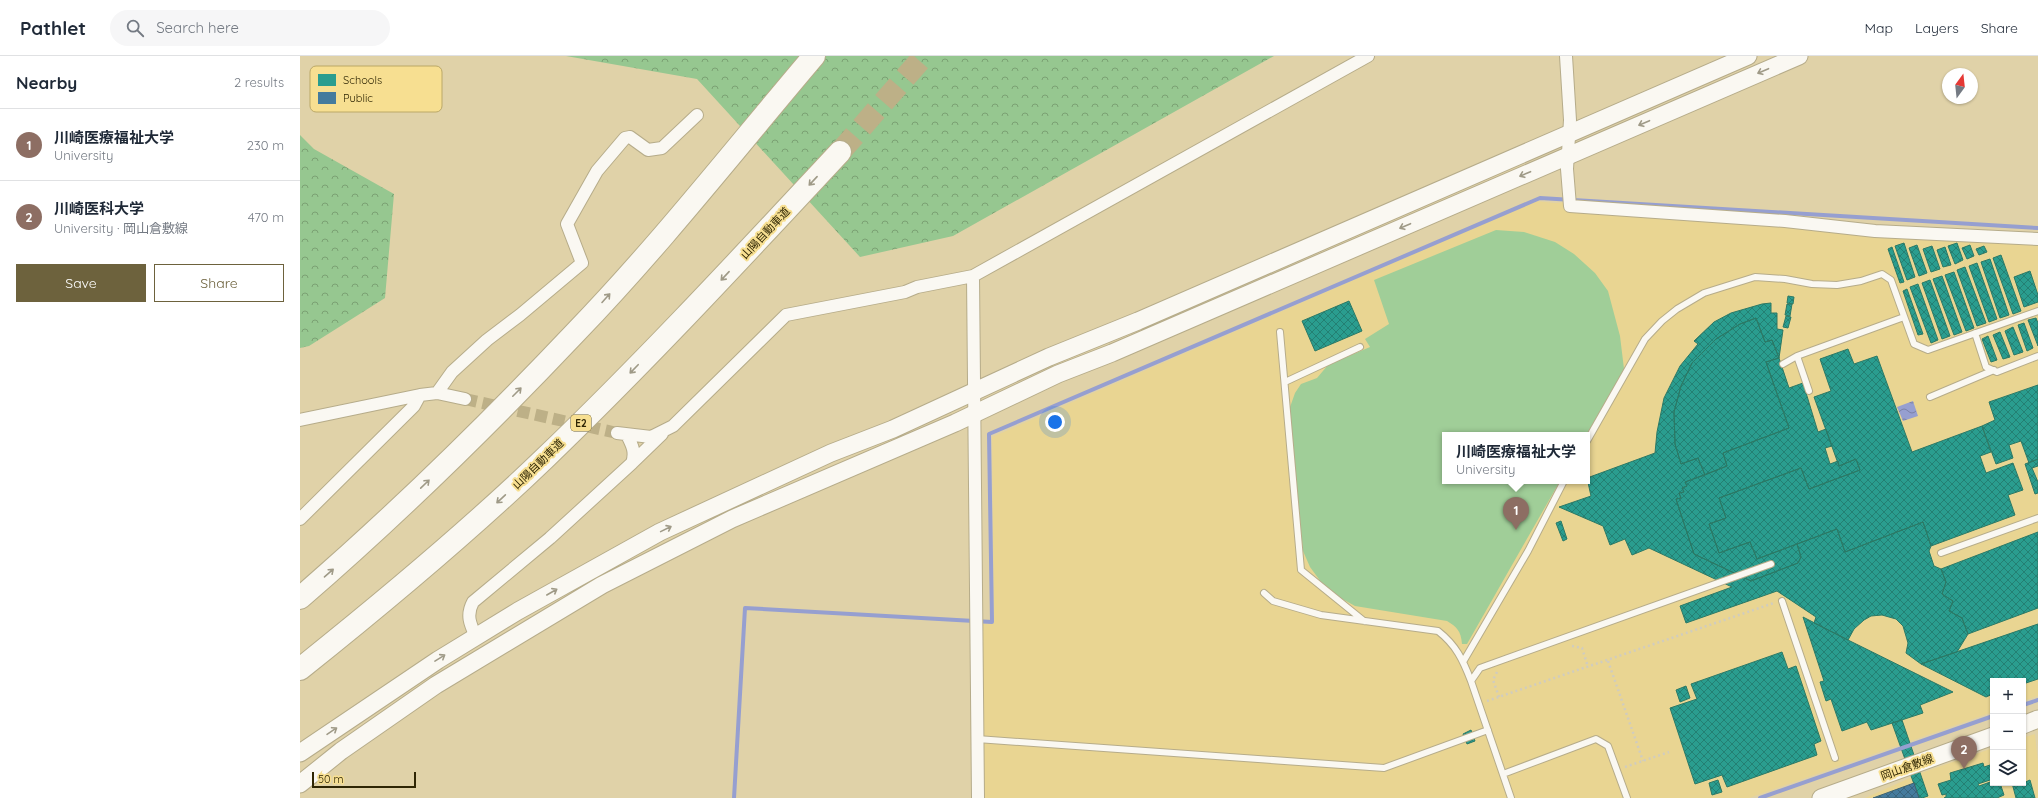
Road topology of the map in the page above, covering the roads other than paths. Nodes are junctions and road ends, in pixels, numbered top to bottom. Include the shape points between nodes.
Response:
1 (814, 56) edge
2 (1368, 56) edge
3 (1566, 56) edge
4 (1748, 56) edge
5 (1799, 56) edge
6 (697, 114) dead end
7 (1569, 133) junction
8 (840, 152) tunnel mouth
9 (1568, 156) junction
10 (2038, 239) edge
11 (974, 276) junction
12 (2038, 311) edge
13 (1904, 317) junction
14 (1280, 332) dead end
15 (1975, 333) junction
16 (1360, 347) dead end
17 (1797, 356) junction
18 (2038, 356) edge
19 (1783, 364) dead end
20 (1994, 370) junction
21 (1285, 382) junction
22 (1809, 391) dead end
23 (975, 392) junction
24 (437, 393) junction
25 (420, 395) junction
26 (1930, 397) dead end
27 (465, 399) tunnel mouth
28 (975, 413) junction
29 (300, 420) edge
30 (664, 432) junction
31 (1590, 436) edge
32 (632, 463) junction
33 (1562, 484) edge
34 (2038, 518) edge
35 (300, 519) edge
36 (1941, 553) dead end
37 (1771, 564) dead end
38 (1264, 593) dead end
39 (300, 598) edge
40 (1782, 601) road end
41 (1364, 621) junction
42 (476, 636) junction
43 (1463, 662) junction
44 (300, 669) edge
45 (1471, 681) junction
46 (2038, 719) edge
47 (2026, 724) edge
48 (1488, 730) junction
49 (1990, 737) edge
50 (977, 739) junction
51 (300, 752) edge
52 (1835, 758) dead end
53 (1503, 774) junction
54 (300, 784) edge
55 (978, 798) edge
56 (1511, 798) edge
57 (1627, 798) edge
58 (1821, 798) edge

39 -> 1 highway via 424,485 577,332
2 - 11 street
3 - 7 street
4 - 7 street
5 -> 9 street
6 - 24 street via 662,148 648,150 630,136 625,138 597,171 567,224 582,263 487,340 452,372
7 - 9 street
7 - 23 street via 1138,321 1049,357
8 -> 44 highway, 山陽自動車道 / E2 via 708,295 545,458 381,605
9 - 10 street via 1570,206 1785,221 1875,231
9 -> 28 street via 1052,377
11 - 23 street
11 - 30 street via 786,315 674,426
12 - 15 lane
13 - 15 lane via 1914,344 1928,350
13 - 17 lane
13 - 31 lane via 1891,280 1882,274 1837,286 1755,277 1704,293 1676,309 1645,339
14 - 21 lane
15 - 20 lane via 1986,367
16 - 21 lane
17 - 19 lane
17 - 22 lane
18 - 20 lane via 1997,372
20 - 26 lane
21 - 41 lane via 1301,570
23 - 28 street
42 -> 23 street via 660,532 832,453
24 - 25 street
24 - 27 street
25 - 29 street
25 - 35 street via 414,406
28 - 50 street
28 - 54 street via 732,520 602,585 436,685 341,751
30 - 32 street
30 - 32 street via 651,437 622,434 633,447
32 - 42 street via 550,538 472,602 468,610
33 - 43 lane via 1528,551
34 - 36 lane
37 - 45 lane via 1480,668
38 - 41 lane via 1273,601 1321,615
40 - 52 lane
41 - 43 lane via 1438,631 1450,640
51 -> 42 street
43 - 45 lane
45 - 48 lane
46 - 47 street
48 - 50 lane via 1384,768
48 - 53 lane
49 - 58 street, 岡山倉敷線
50 - 55 street
53 - 56 lane
53 - 57 lane via 1596,739 1608,746

